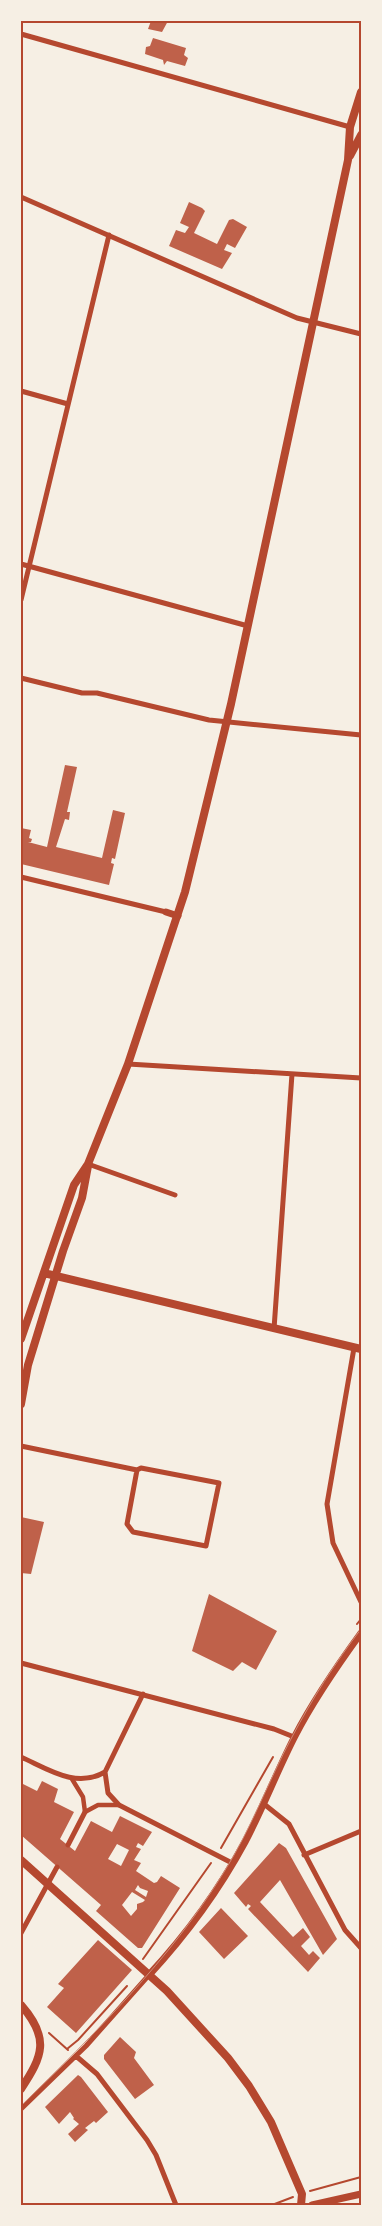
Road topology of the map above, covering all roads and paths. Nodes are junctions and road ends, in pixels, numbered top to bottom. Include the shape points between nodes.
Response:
1 (21, 34) edge
2 (361, 92) edge
3 (350, 127) junction
4 (361, 135) edge
5 (348, 160) junction
6 (21, 197) edge
7 (109, 235) junction
8 (314, 322) junction
9 (361, 334) edge
10 (21, 391) edge
11 (68, 404) junction
12 (21, 564) edge
13 (30, 566) junction
14 (21, 600) edge
15 (248, 626) junction
16 (21, 678) edge
17 (227, 722) junction
18 (361, 735) edge
19 (21, 876) edge
20 (166, 912) joint
21 (178, 916) junction
22 (128, 1064) junction
23 (292, 1074) junction
24 (361, 1078) edge
25 (88, 1164) junction
26 (176, 1195) dead end
27 (44, 1273) junction
28 (55, 1276) junction
29 (274, 1329) junction
30 (21, 1339) edge
31 (357, 1348) edge
32 (21, 1404) edge
33 (21, 1446) edge
34 (137, 1470) junction
35 (361, 1602) edge
36 (361, 1633) edge
37 (21, 1663) edge
38 (143, 1694) junction
39 (294, 1737) junction
40 (274, 1756) dead end
41 (21, 1757) edge
42 (105, 1772) junction
43 (72, 1779) junction
44 (264, 1804) junction
45 (119, 1805) junction
46 (85, 1812) junction
47 (361, 1831) edge
48 (68, 1845) dead end
49 (217, 1855) junction
50 (304, 1855) junction
51 (21, 1860) edge
52 (232, 1864) junction
53 (57, 1866) dead end
54 (48, 1883) junction
55 (21, 1933) edge
56 (361, 1948) edge
57 (138, 1965) junction
58 (149, 1975) junction
59 (131, 1981) dead end
60 (24, 2008) edge
61 (67, 2049) dead end
62 (76, 2056) junction
63 (21, 2089) edge
64 (21, 2109) edge
65 (361, 2177) edge
66 (326, 2186) dead end
67 (361, 2194) edge
68 (176, 2205) edge
69 (301, 2205) edge
70 (312, 2205) edge

1 - 3 street
2 - 3 main road
3 - 5 main road
4 - 5 main road
5 - 8 main road
6 - 7 street
7 - 8 street via 297,318
7 - 11 street
8 - 9 street
8 - 15 main road
10 - 11 street
11 - 13 street
12 - 13 street
13 - 14 street
13 - 15 street
15 - 17 main road
16 - 17 street
17 - 18 street
17 - 21 main road
19 - 20 street
20 - 21 street
21 - 22 main road
22 - 23 street
22 - 25 main road
23 - 24 street
23 - 29 street
25 - 26 street
25 - 27 main road via 74,1185
25 - 28 main road via 82,1198
27 - 28 main road
27 - 30 main road
28 - 29 main road
28 - 32 main road via 28,1365
29 - 31 main road
31 - 35 street via 327,1504 332,1543
33 - 34 street
34 - 34 street via 127,1524 133,1532 206,1546 219,1483 141,1468
36 - 39 street via 328,1679
37 - 38 street
38 - 39 street
38 - 42 street
39 - 44 street
40 - 49 path
41 - 43 street
42 - 43 street via 90,1779
42 - 45 street via 108,1793
43 - 46 street via 84,1797
44 - 50 street via 289,1824
44 - 52 street
45 - 46 street via 98,1805
45 - 49 street
46 - 48 street
47 - 50 street
49 - 52 street
49 - 57 path
50 - 56 street via 345,1930
51 - 54 main road
52 - 58 street via 186,1932
53 - 54 street
54 - 55 street
54 - 57 main road
57 - 58 main road
58 - 62 street
58 - 69 main road via 228,2058 249,2086 270,2122 300,2188
59 - 61 path
60 - 63 main road via 40,2036 40,2048 38,2062
62 - 64 street
62 - 68 street via 97,2074 147,2140
65 - 66 path
67 - 70 street

